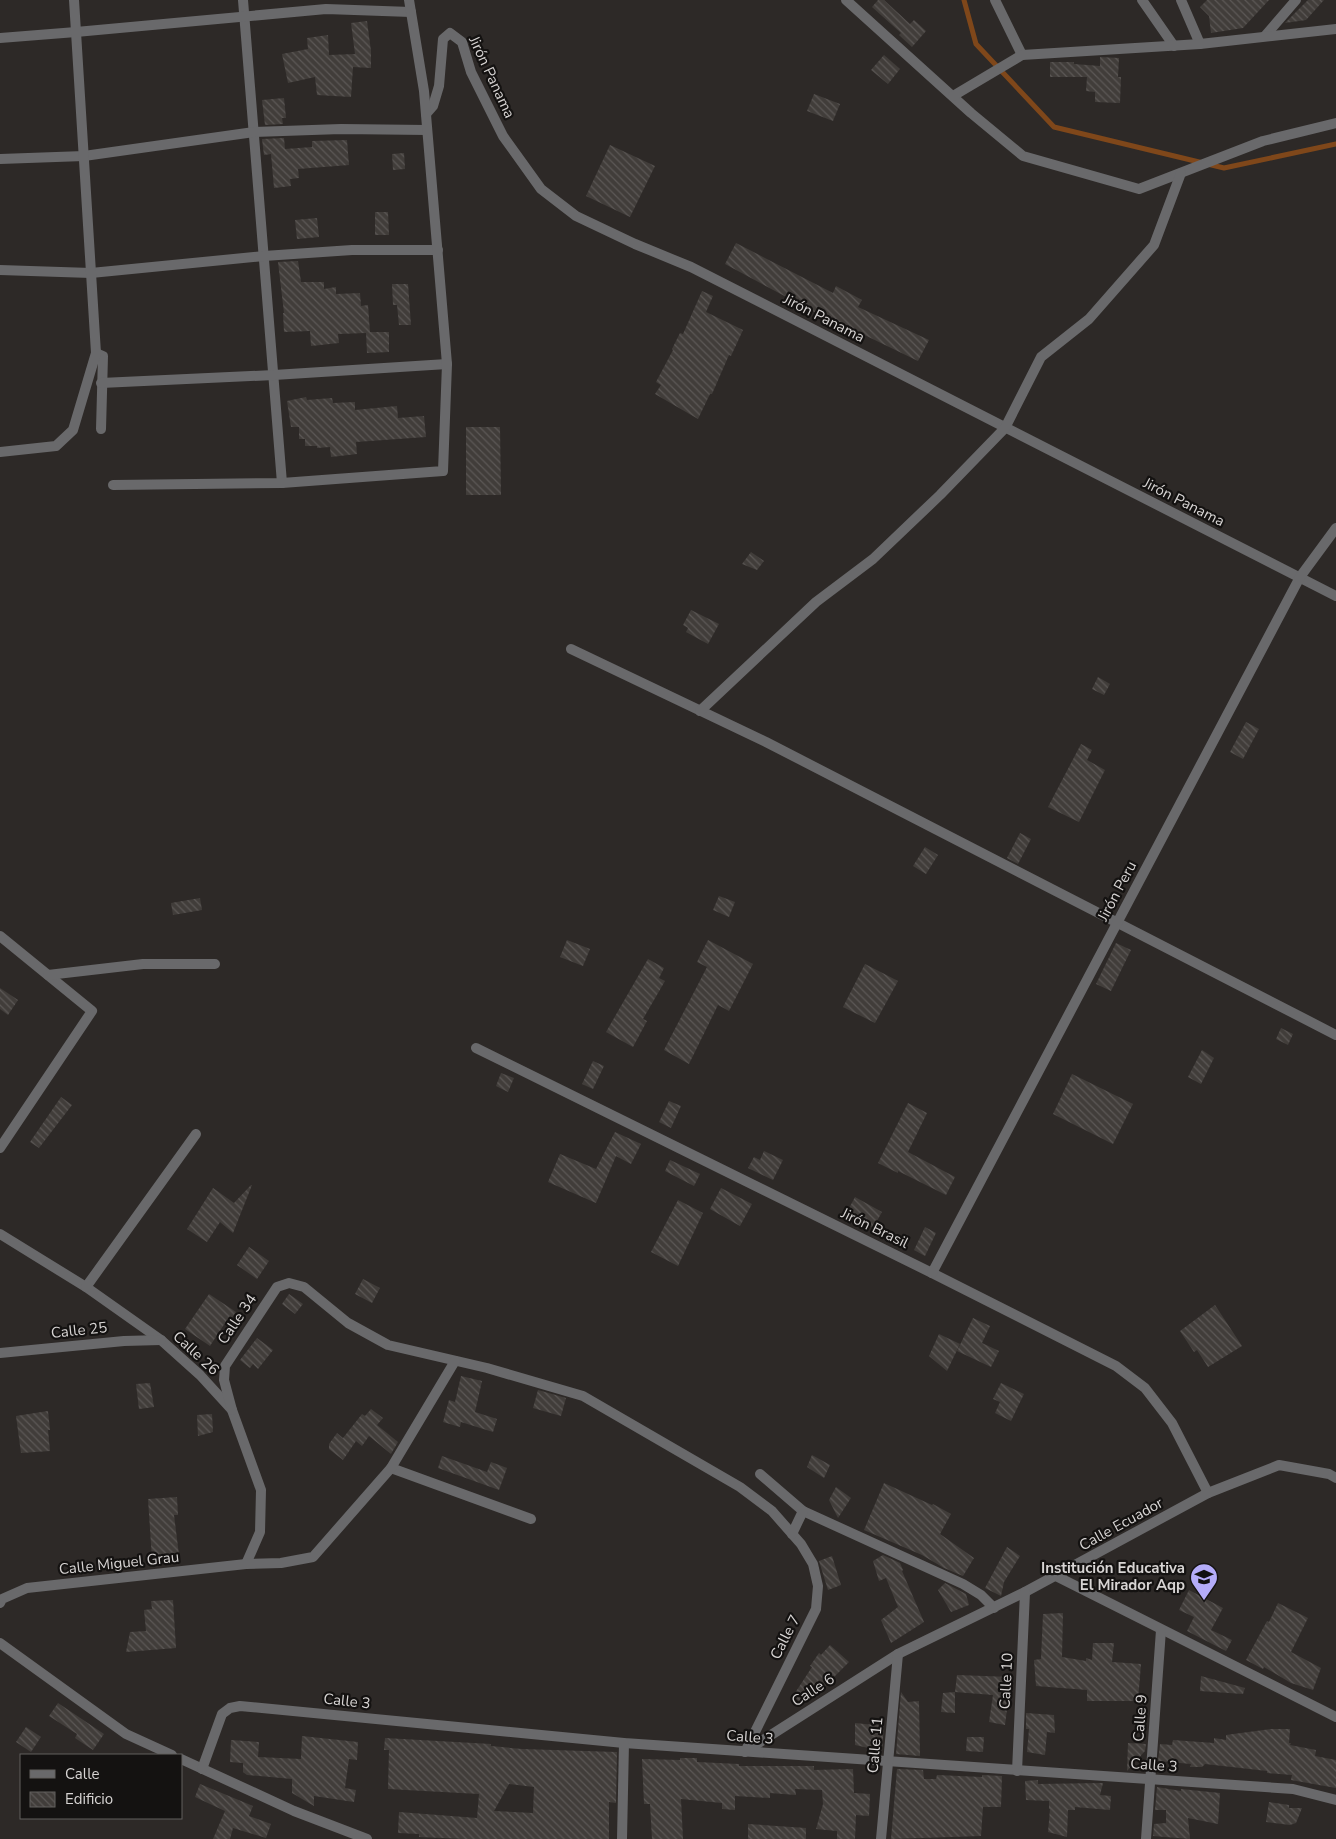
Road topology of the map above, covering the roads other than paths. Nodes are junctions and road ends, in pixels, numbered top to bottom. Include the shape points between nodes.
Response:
1 (74, 0) edge
2 (243, 0) edge
3 (409, 0) edge
4 (846, 0) edge
5 (995, 0) edge
6 (1142, 0) edge
7 (1182, 0) edge
8 (1296, 0) edge
9 (411, 12) junction
10 (244, 17) junction
11 (1336, 29) edge
12 (76, 32) junction
13 (1265, 36) junction
14 (0, 38) edge
15 (1200, 44) junction
16 (1174, 46) junction
17 (1022, 55) junction
18 (953, 96) junction
19 (426, 114) junction
20 (1336, 122) edge
21 (427, 130) junction
22 (254, 132) junction
23 (84, 156) junction
24 (0, 159) edge
25 (1181, 173) junction
26 (438, 250) junction
27 (264, 256) junction
28 (0, 270) edge
29 (91, 273) junction
30 (96, 353) junction
31 (447, 364) junction
32 (274, 375) junction
33 (101, 383) junction
34 (1005, 428) junction
35 (102, 429) dead end
36 (0, 452) edge
37 (282, 483) junction
38 (113, 485) dead end
39 (1336, 528) edge
40 (1300, 577) junction
41 (1336, 596) edge
42 (571, 649) dead end
43 (700, 711) junction
44 (1118, 923) junction
45 (0, 936) edge
46 (215, 964) dead end
47 (48, 975) junction
48 (1336, 1035) edge
49 (476, 1048) dead end
50 (196, 1134) dead end
51 (0, 1148) edge
52 (0, 1234) edge
53 (932, 1273) junction
54 (289, 1283) joint
55 (86, 1287) junction
56 (161, 1340) junction
57 (0, 1353) edge
58 (455, 1361) junction
59 (232, 1410) junction
60 (391, 1468) junction
61 (760, 1474) dead end
62 (1336, 1478) edge
63 (1208, 1493) junction
64 (803, 1511) junction
65 (531, 1519) dead end
66 (792, 1534) junction
67 (246, 1564) junction
68 (1056, 1576) junction
69 (1025, 1592) junction
70 (0, 1604) edge
71 (994, 1608) junction
72 (1161, 1630) junction
73 (0, 1643) edge
74 (898, 1654) junction
75 (1336, 1718) edge
76 (624, 1743) junction
77 (745, 1752) junction
78 (170, 1754) edge
79 (182, 1759) edge
80 (888, 1763) junction
81 (202, 1769) junction
82 (1017, 1771) junction
83 (1150, 1780) junction
84 (1336, 1800) edge
85 (367, 1839) edge
86 (622, 1839) edge
87 (882, 1839) edge
88 (1146, 1839) edge

1 - 12 street
2 - 10 street
3 - 9 street
4 - 18 street
5 - 17 street
6 - 16 street
7 - 15 street
8 - 13 street
9 - 10 street via 326,9
9 - 19 street
10 - 12 street
10 - 22 street
11 - 13 street
12 - 14 street
12 - 23 street
13 - 15 street
15 - 16 street
16 - 17 street
17 - 18 street
18 - 25 street via 1022,156 1139,189
19 - 21 street
19 - 34 street, Jirón Panama via 434,106 444,39 450,33 462,42 471,72 503,136 541,189 576,216 691,267
20 - 25 street via 1263,141
21 - 22 street
21 - 26 street
22 - 23 street
22 - 27 street
23 - 24 street
23 - 29 street
25 - 34 street via 1154,245 1089,319 1041,358
26 - 27 street via 352,250
26 - 31 street
27 - 29 street
27 - 32 street
28 - 29 street
29 - 30 street
30 - 33 street via 103,356
30 - 36 street via 73,430 56,446
31 - 32 street
31 - 37 street via 443,471
32 - 33 street
32 - 37 street
33 - 35 street
34 - 40 street, Jirón Panama
34 - 43 street via 873,559 816,602
37 - 38 street
39 - 40 street, Jirón Peru
40 - 41 street, Jirón Panama
40 - 44 street, Jirón Peru
42 - 43 street
43 - 44 street
44 - 48 street
44 - 53 street, Jirón Peru
45 - 47 street
46 - 47 street via 143,964
47 - 51 street via 92,1011
49 - 53 street, Jirón Brasil
50 - 55 street
52 - 55 street, Calle 26
53 - 63 street, Jirón Brasil via 1116,1366 1145,1388 1172,1423
54 - 58 street, Calle 7 via 304,1287 348,1323 388,1345
54 - 59 street, Calle 34 via 277,1287 225,1366 224,1380
55 - 56 street, Calle 26
56 - 57 street, Calle 25
56 - 59 street, Calle 26 via 200,1374
58 - 60 street, Calle Miguel Grau
58 - 66 street, Calle 7 via 583,1396 740,1487 772,1511
59 - 67 street, Calle 26 via 261,1490 260,1532
60 - 65 street
60 - 67 street, Calle Miguel Grau via 313,1557 281,1563
61 - 64 street
62 - 63 street, Calle Ecuador via 1279,1465
63 - 68 street, Calle Ecuador
64 - 66 street
64 - 71 street via 963,1584
66 - 77 street, Calle 7 via 813,1564 818,1586 816,1609
67 - 70 street, Calle Miguel Grau via 27,1588 2,1599
68 - 69 street, Calle Ecuador
68 - 72 street
69 - 71 street, Calle Ecuador
69 - 82 street, Calle 10
71 - 74 street, Calle Ecuador
72 - 75 street
72 - 83 street, Calle 9
73 - 78 street via 126,1734
74 - 77 street, Calle 6
74 - 80 street, Calle 11
76 - 77 street, Calle 3
76 - 81 street, Calle 3 via 235,1706 222,1714
76 - 86 street
77 - 80 street, Calle 3
79 - 81 street
80 - 82 street, Calle 3
80 - 87 street, Calle 11
81 - 85 street via 294,1811
82 - 83 street, Calle 3
83 - 84 street, Calle 3 via 1293,1789
83 - 88 street, Calle 9

